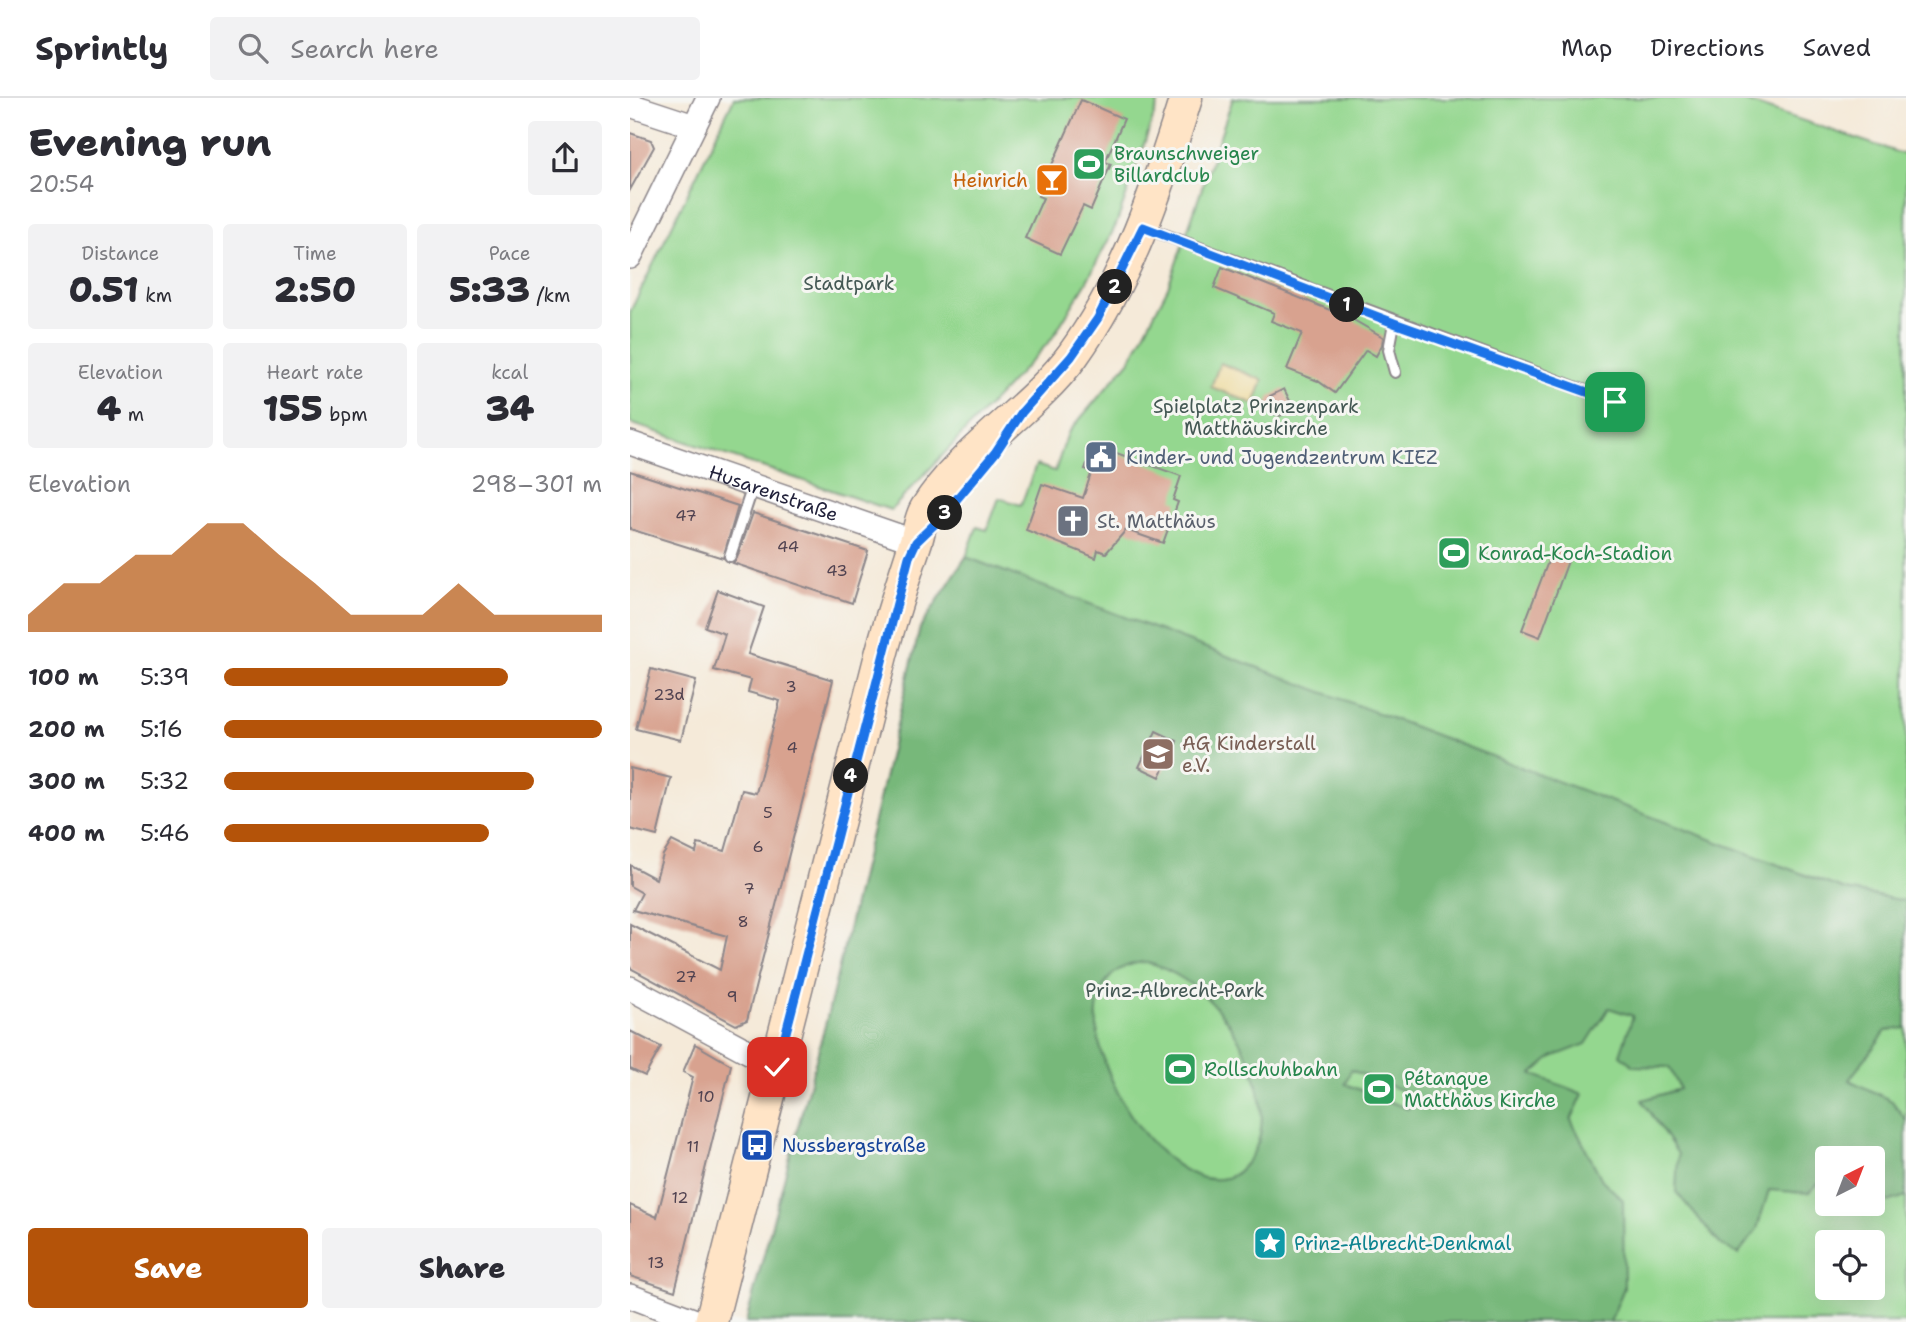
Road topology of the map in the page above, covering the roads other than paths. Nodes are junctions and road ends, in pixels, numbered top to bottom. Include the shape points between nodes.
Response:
1 (708, 98) edge
2 (1186, 98) edge
3 (630, 106) edge
4 (694, 126) junction
5 (1143, 227) junction
6 (630, 255) edge
7 (1394, 323) junction
8 (1395, 372) dead end
9 (1615, 402) dead end
10 (630, 443) edge
11 (753, 486) junction
12 (916, 542) junction
13 (730, 556) dead end
14 (630, 988) edge
15 (777, 1067) junction
16 (630, 1296) edge
17 (698, 1322) edge
18 (711, 1322) edge

1 - 4 street
2 - 5 street
3 - 4 street
4 - 6 street
5 - 7 lane
5 - 12 street via 1098,318 1071,357 930,531
7 - 8 lane via 1389,349
7 - 9 lane
10 - 11 street, Husarenstraße
11 - 12 street, Husarenstraße
11 - 13 lane
12 - 15 street via 881,655
14 - 15 street
15 - 18 street
16 - 17 street

